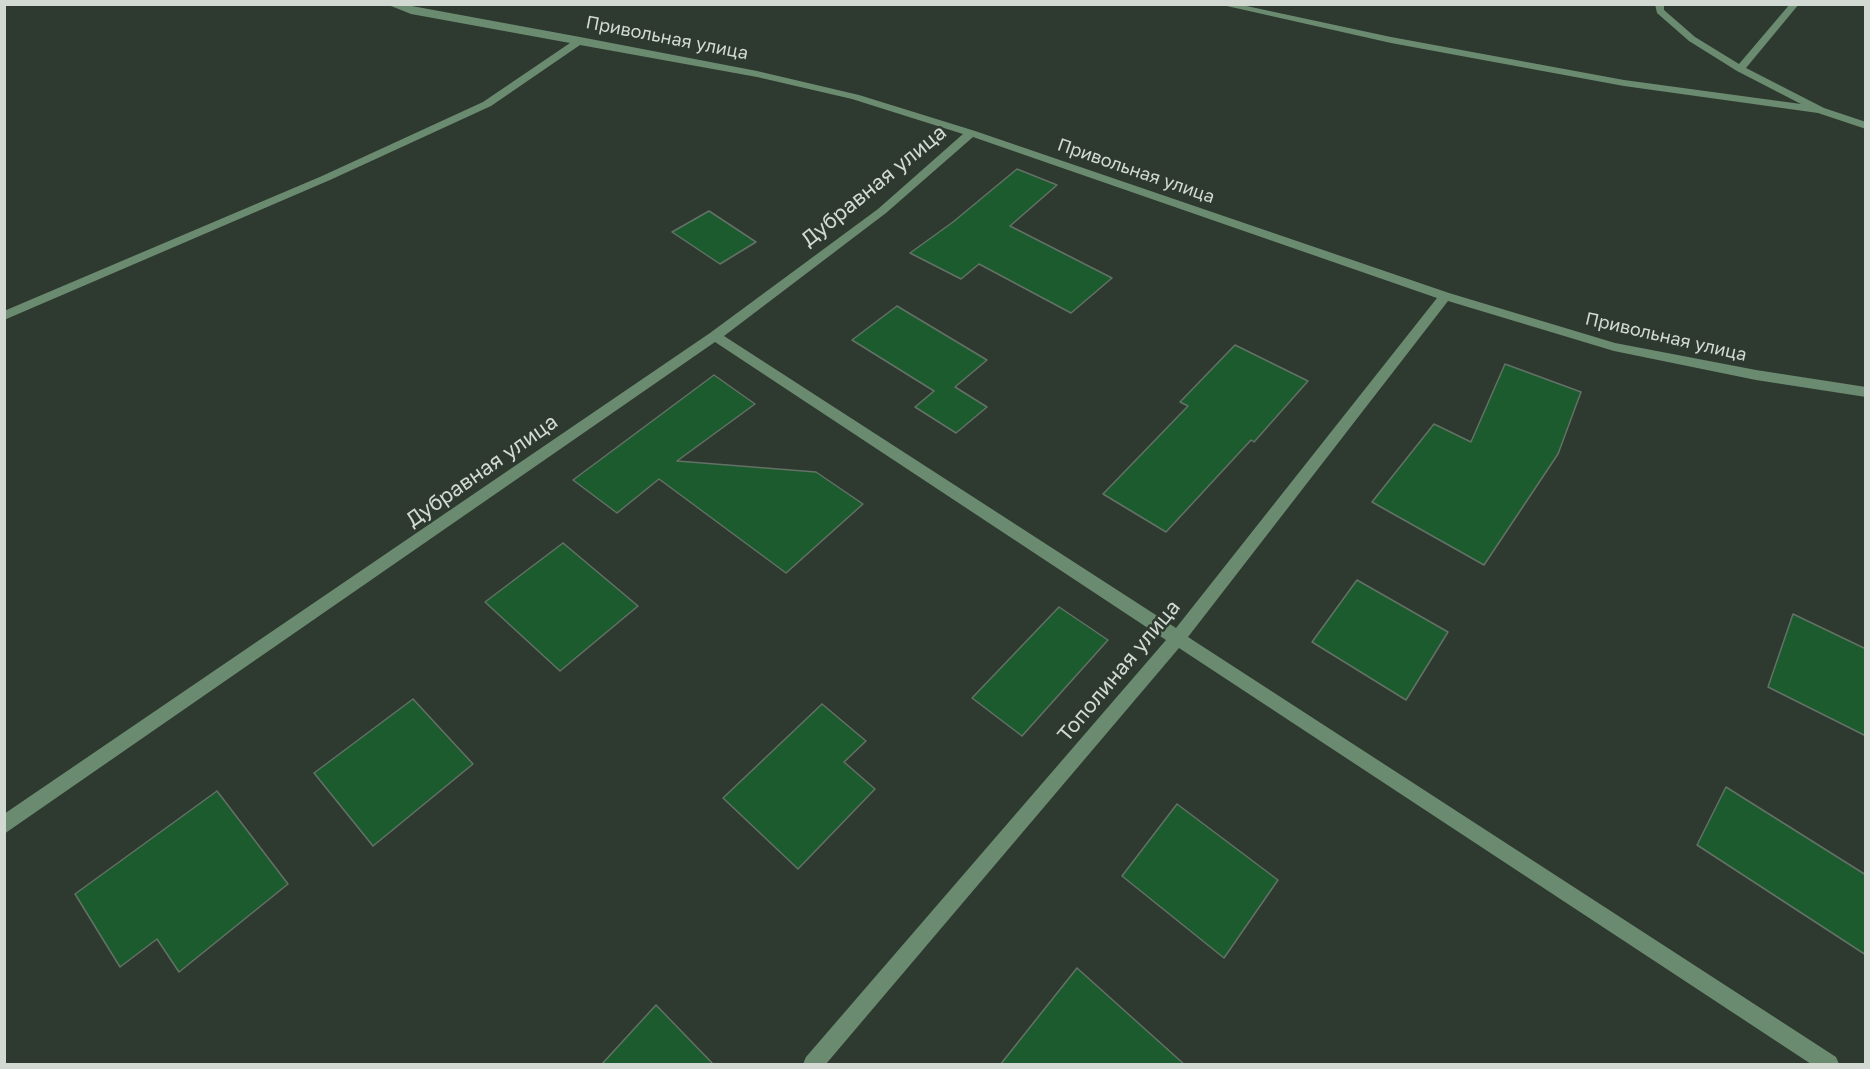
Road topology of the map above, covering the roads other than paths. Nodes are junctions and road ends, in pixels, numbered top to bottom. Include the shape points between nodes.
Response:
1 (390, 4) edge
2 (1222, 4) edge
3 (1659, 4) edge
4 (1796, 4) edge
5 (580, 40) junction
6 (1740, 69) junction
7 (1820, 110) junction
8 (1866, 126) edge
9 (971, 133) junction
10 (1446, 296) junction
11 (4, 316) edge
12 (715, 336) junction
13 (1866, 392) edge
14 (1176, 640) junction
15 (4, 825) edge
16 (813, 1065) edge
17 (1828, 1065) edge

1 - 5 street, Привольная улица
2 - 7 street via 1624,83
3 - 6 street via 1660,11 1692,39
4 - 6 street
5 - 9 street, Привольная улица via 768,76
5 - 11 street via 487,104 326,178
6 - 7 street
7 - 8 street
9 - 10 street, Привольная улица
9 - 12 street, Дубравная улица via 882,212
10 - 13 street, Привольная улица via 1614,347
10 - 14 street, Тополиная улица
12 - 14 street
12 - 15 street, Дубравная улица
14 - 16 street, Тополиная улица
14 - 17 street

